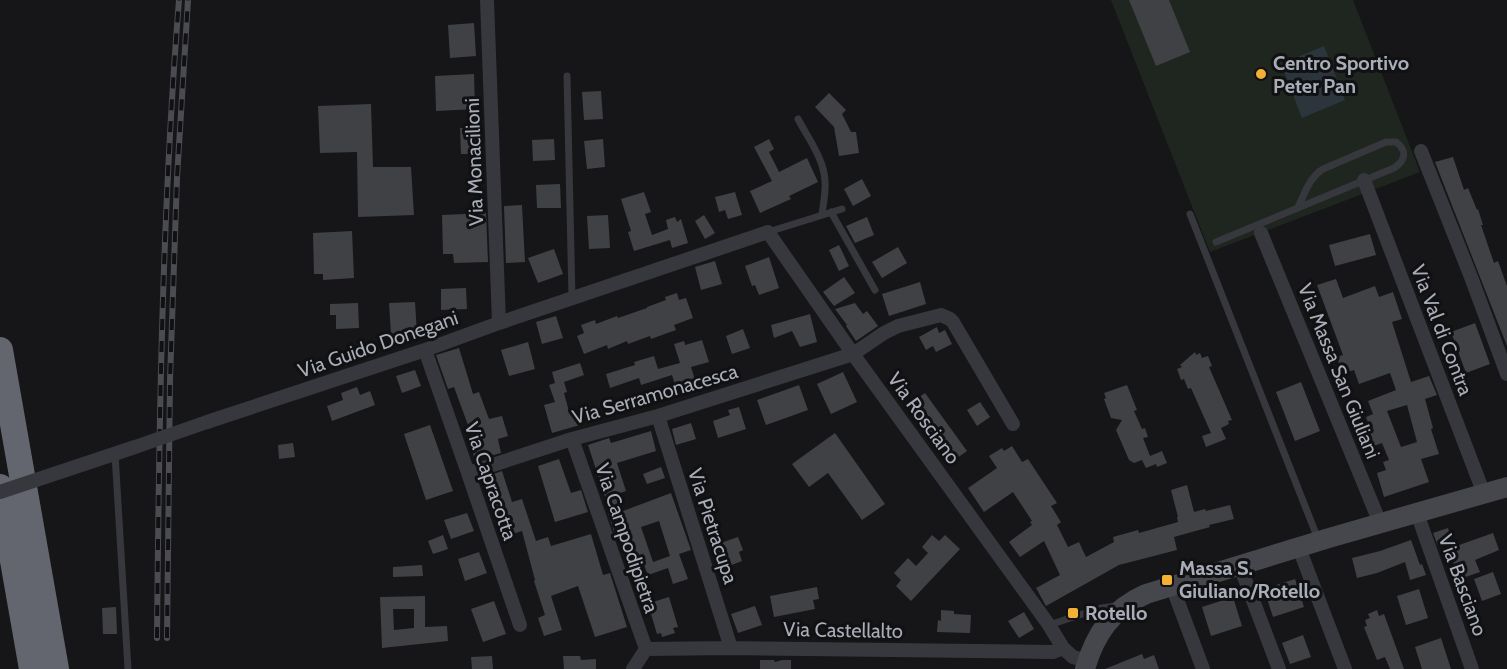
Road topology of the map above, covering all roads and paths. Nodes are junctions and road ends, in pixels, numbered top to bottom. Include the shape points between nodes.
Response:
1 (487, 0) edge
2 (567, 76) dead end
3 (798, 119) dead end
4 (1421, 151) dead end
5 (1364, 180) junction
6 (1298, 207) junction
7 (842, 209) dead end
8 (831, 212) junction
9 (1190, 214) dead end
10 (822, 215) junction
11 (768, 232) junction
12 (1261, 233) dead end
13 (1216, 242) dead end
14 (875, 290) dead end
15 (572, 298) junction
16 (499, 322) junction
17 (0, 350) edge
18 (425, 350) junction
19 (853, 354) junction
20 (1507, 374) edge
21 (658, 416) junction
22 (1013, 424) dead end
23 (572, 439) junction
24 (116, 454) junction
25 (468, 473) junction
26 (0, 487) edge
27 (1507, 487) edge
28 (0, 492) edge
29 (1484, 494) junction
30 (1417, 513) junction
31 (1380, 523) junction
32 (1319, 542) junction
33 (1299, 548) junction
34 (1240, 566) junction
35 (0, 575) edge
36 (1172, 586) junction
37 (1128, 604) junction
38 (520, 625) dead end
39 (1049, 625) junction
40 (731, 648) junction
41 (1063, 648) junction
42 (646, 649) junction
43 (1086, 665) edge
44 (16, 669) edge
45 (32, 669) edge
46 (56, 669) edge
47 (128, 669) edge
48 (633, 669) edge
49 (1203, 669) edge
50 (1279, 669) edge
51 (1345, 669) edge
52 (1472, 669) edge

1 - 16 street, Via Monacilioni
2 - 15 lane
3 - 10 lane via 823,171
4 - 20 street
5 - 6 lane
5 - 6 lane via 1400,164 1404,155 1400,145 1386,142 1323,169 1311,180
5 - 29 street, Via Val di Contra
6 - 13 lane
7 - 8 lane
8 - 10 lane
8 - 14 lane
9 - 32 lane
10 - 11 lane
11 - 15 street, Via Guido Donegani
11 - 19 street, Via Rosciano
12 - 31 street, Via Massa San Giuliani
15 - 16 street, Via Guido Donegani
16 - 18 street, Via Guido Donegani
17 - 46 highway
18 - 24 street, Via Guido Donegani, bridge
18 - 25 street, Via Capracotta
19 - 21 street, Via Serramonacesca
19 - 22 street, Via Serramonacesca via 898,326 936,315 946,316
19 - 39 street, Via Rosciano
21 - 23 street, Via Serramonacesca
21 - 40 street, Via Pietracupa
23 - 25 street, Via Serramonacesca
23 - 42 street, Via Campodipietra
24 - 28 street, Via Guido Donegani, bridge
24 - 47 lane
25 - 38 street, Via Capracotta
26 - 45 highway
27 - 29 street
29 - 30 street
30 - 31 street
30 - 52 street, Via Basciano
31 - 32 street
32 - 33 street
33 - 34 street
33 - 51 street
34 - 36 street
34 - 50 street
35 - 44 highway
36 - 37 street
36 - 49 street
37 - 39 lane via 1101,608
37 - 43 street via 1103,628
39 - 41 street, Via Rosciano
40 - 41 street, Via Castellalto via 1053,652
40 - 42 street, Via Castellalto
41 - 43 street
42 - 48 street

